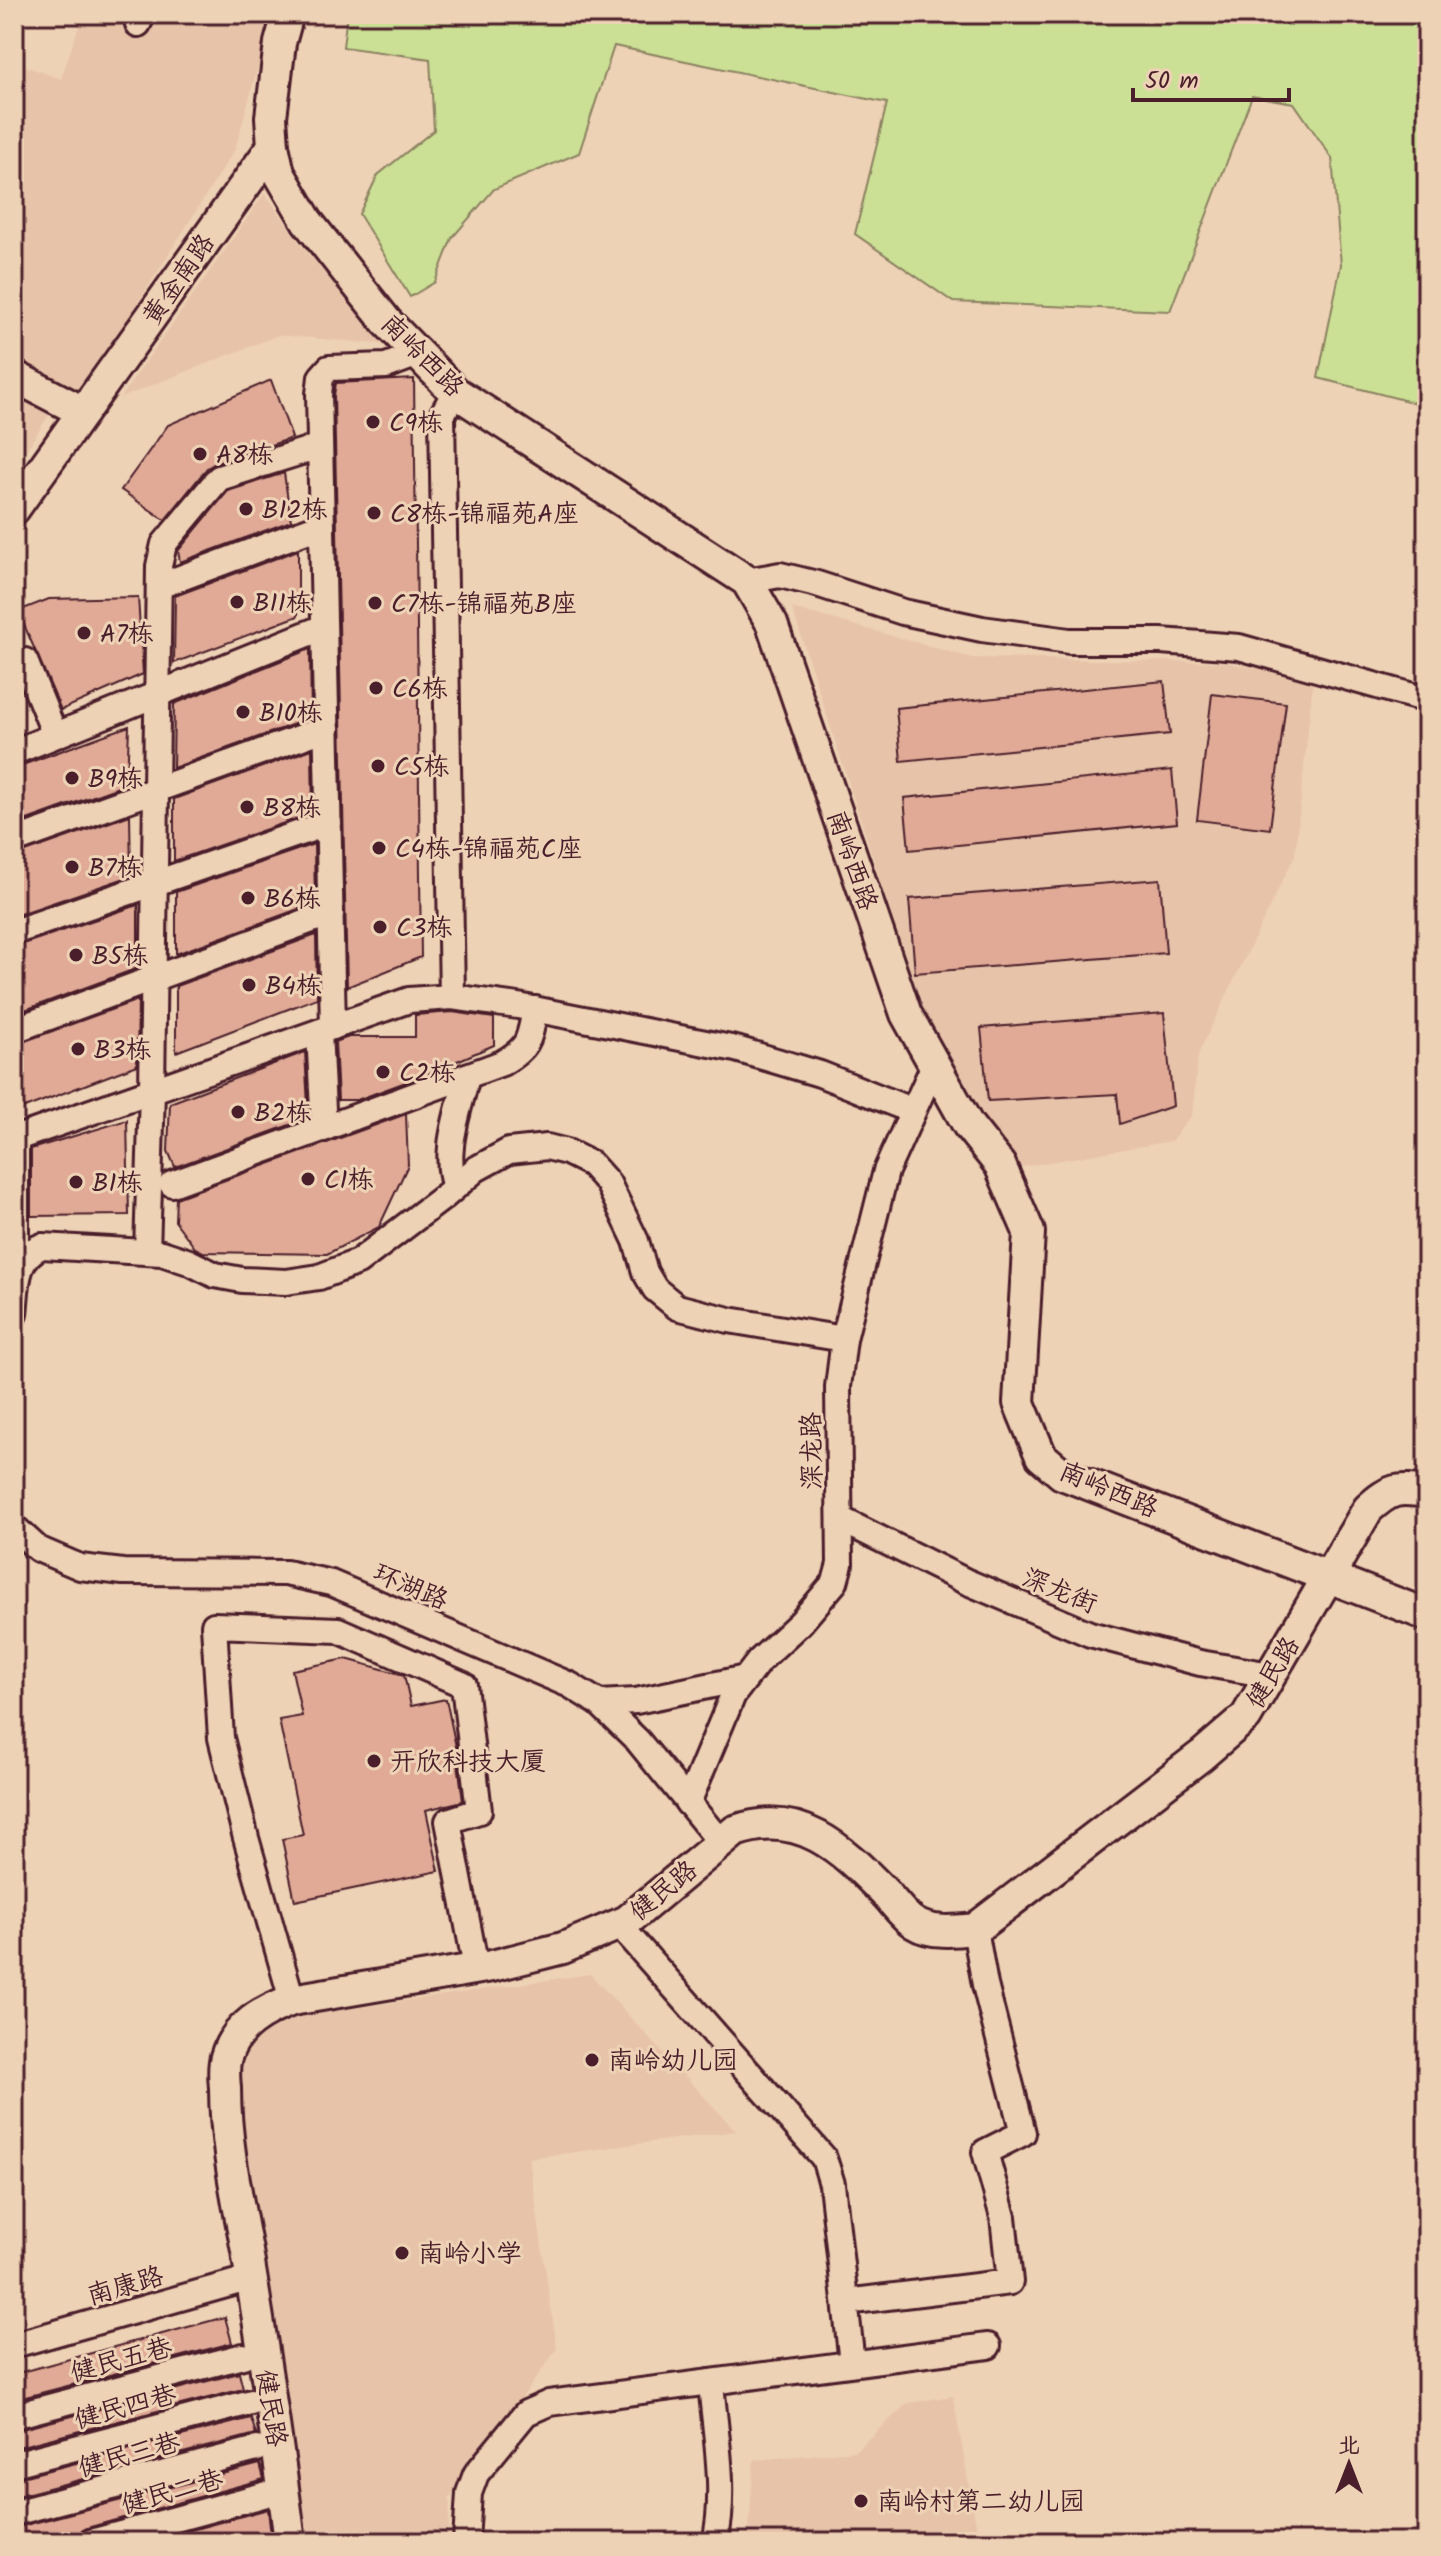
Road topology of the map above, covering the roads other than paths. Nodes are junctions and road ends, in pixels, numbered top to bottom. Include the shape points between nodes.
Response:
1 (288, 14) edge
2 (273, 146) junction
3 (418, 354) junction
4 (14, 376) edge
5 (455, 392) junction
6 (83, 412) junction
7 (320, 446) junction
8 (14, 509) edge
9 (322, 525) junction
10 (747, 581) junction
11 (159, 586) junction
12 (324, 627) junction
13 (25, 661) dead end
14 (158, 694) junction
15 (1427, 700) edge
16 (327, 728) junction
17 (55, 735) junction
18 (14, 752) edge
19 (156, 790) junction
20 (329, 823) junction
21 (14, 841) edge
22 (155, 883) junction
23 (331, 913) junction
24 (14, 932) edge
25 (154, 978) junction
26 (452, 997) junction
27 (535, 1009) junction
28 (326, 1029) junction
29 (14, 1030) edge
30 (934, 1065) junction
31 (467, 1076) junction
32 (152, 1091) junction
33 (913, 1111) junction
34 (324, 1129) junction
35 (15, 1139) edge
36 (172, 1184) dead end
37 (455, 1187) junction
38 (147, 1251) junction
39 (26, 1256) junction
40 (14, 1314) edge
41 (844, 1339) junction
42 (1427, 1492) edge
43 (840, 1519) junction
44 (14, 1527) edge
45 (1329, 1577) junction
46 (1427, 1615) edge
47 (1271, 1675) junction
48 (746, 1678) junction
49 (599, 1703) junction
50 (688, 1803) junction
51 (721, 1843) junction
52 (619, 1925) junction
53 (975, 1929) junction
54 (476, 1968) junction
55 (292, 2000) junction
56 (251, 2278) junction
57 (846, 2302) junction
58 (14, 2345) edge
59 (988, 2346) dead end
60 (243, 2356) dead end
61 (852, 2363) junction
62 (711, 2382) junction
63 (251, 2402) dead end
64 (14, 2416) edge
65 (257, 2449) dead end
66 (14, 2464) edge
67 (267, 2494) dead end
68 (14, 2513) edge
69 (91, 2542) edge
70 (290, 2542) edge
71 (466, 2542) edge
72 (715, 2542) edge

1 - 2 street, 南岭西路 via 271,117
2 - 3 street, 南岭西路 via 279,173 307,221
2 - 6 street, 黄金南路
3 - 5 street, 南岭西路
3 - 7 street via 386,366 329,368 321,377
4 - 6 street
5 - 10 street, 南岭西路
5 - 26 street via 442,415
6 - 8 street, 黄金南路
7 - 9 street
7 - 11 street via 219,478 164,544
9 - 11 street
9 - 12 street
10 - 15 street via 780,575 903,612 1069,641 1239,647
10 - 30 street, 南岭西路 via 772,624 906,1014
11 - 14 street
12 - 14 street
12 - 16 street
13 - 17 street
14 - 17 street
14 - 19 street
16 - 19 street
16 - 20 street
17 - 18 street
19 - 21 street
19 - 22 street
20 - 22 street
20 - 23 street
22 - 24 street
22 - 25 street
23 - 25 street
23 - 28 street
25 - 29 street
25 - 32 street
26 - 27 street
26 - 28 street via 409,1000
27 - 31 street via 521,1052
27 - 33 street via 736,1049 820,1074
28 - 32 street
28 - 34 street
30 - 33 street, 深龙路
30 - 45 street, 南岭西路 via 968,1125 1000,1165 1029,1232 1019,1403 1041,1456 1062,1474
31 - 34 street
31 - 37 street via 450,1154
32 - 35 street
32 - 38 street
33 - 41 street, 深龙路 via 886,1171
34 - 36 street
35 - 39 street via 16,1243
37 - 38 street via 358,1262 319,1277 242,1280
37 - 41 street via 509,1151 547,1147 567,1152 591,1164 608,1183 645,1272 655,1289 677,1307
38 - 39 street via 42,1246
39 - 40 street via 20,1265
41 - 43 street, 深龙路 via 838,1387
42 - 45 street, 健民路 via 1401,1489 1384,1494 1368,1509
43 - 47 street, 深龙街 via 965,1581 1090,1634
43 - 48 street, 深龙路 via 835,1582
44 - 49 street, 环湖路 via 38,1549 80,1567 286,1573 331,1583 570,1685
45 - 46 street, 南岭西路
45 - 47 street, 健民路
47 - 53 street, 健民路 via 1246,1717 1202,1755
48 - 49 street via 636,1701
48 - 50 street, 深龙路 via 733,1695
49 - 50 street, 环湖路
50 - 51 street, 环湖路
51 - 52 street, 健民路
51 - 53 street, 健民路 via 753,1824 782,1823 818,1836 855,1862 914,1923 952,1931
52 - 54 street, 健民路 via 563,1948
52 - 57 street via 824,2158
53 - 57 street via 1023,2133 985,2152 1003,2217 1010,2282
54 - 55 street, 健民路
54 - 55 street via 448,1821 479,1811 464,1685 338,1630 214,1625 221,1738
55 - 56 street, 健民路 via 248,2023 231,2042 224,2061 233,2171
56 - 58 street, 南康路
56 - 70 street, 健民路
57 - 61 street
59 - 61 street
60 - 64 street, 健民五巷
61 - 62 street
62 - 71 street via 549,2403 526,2413 476,2474 469,2493
62 - 72 street via 720,2498
63 - 66 street, 健民四巷
65 - 68 street, 健民三巷
67 - 69 street, 健民二巷

